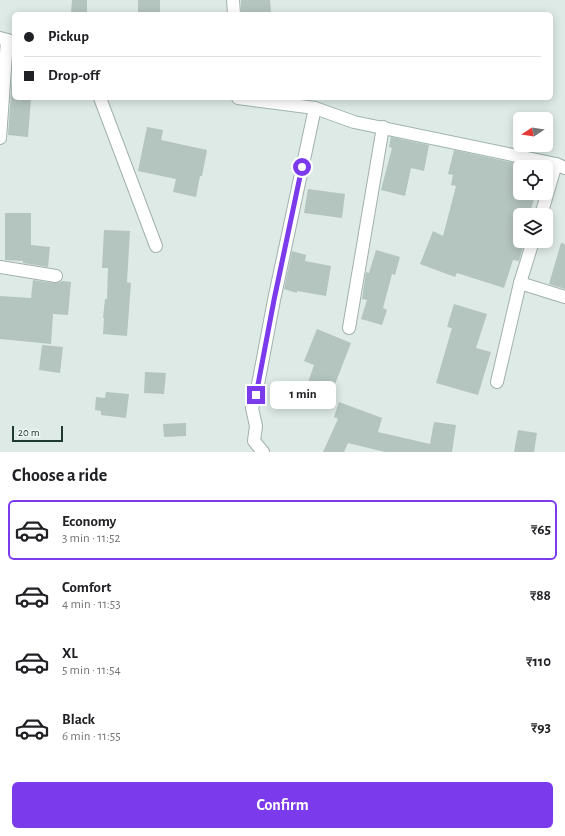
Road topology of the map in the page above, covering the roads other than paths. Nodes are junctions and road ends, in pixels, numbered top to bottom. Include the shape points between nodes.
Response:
1 (233, 0) edge
2 (234, 12) edge
3 (7, 40) edge
4 (101, 100) edge
5 (253, 100) edge
6 (315, 108) junction
7 (383, 128) junction
8 (0, 138) edge
9 (561, 166) edge
10 (543, 208) edge
11 (156, 246) dead end
12 (531, 248) edge
13 (0, 267) edge
14 (56, 276) dead end
15 (520, 283) junction
16 (565, 297) edge
17 (349, 328) dead end
18 (497, 382) dead end
19 (263, 452) edge

1 - 2 street
3 - 8 street
4 - 11 street
5 - 6 street
6 - 7 street via 354,122
6 - 19 street via 252,408 256,426 254,441
7 - 9 street
7 - 17 street
9 - 10 street
12 - 15 street
13 - 14 street
15 - 16 street
15 - 18 street

